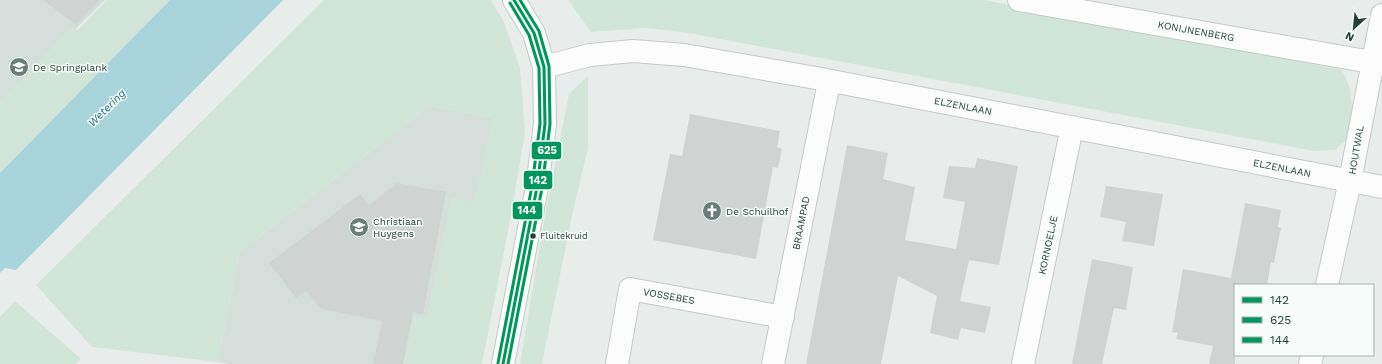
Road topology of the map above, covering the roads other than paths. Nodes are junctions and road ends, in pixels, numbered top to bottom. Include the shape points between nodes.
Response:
1 (514, 0) edge
2 (1019, 0) edge
3 (1114, 8) edge
4 (1382, 15) edge
5 (1377, 63) edge
6 (544, 67) junction
7 (829, 82) junction
8 (1072, 127) junction
9 (1350, 181) junction
10 (1382, 187) edge
11 (1327, 284) edge
12 (783, 317) junction
13 (503, 364) edge
14 (617, 364) edge
15 (773, 364) edge
16 (1023, 364) edge

1 - 6 street via 534,33
2 - 3 street, KONIJNENBERG
3 - 5 street, KONIJNENBERG
4 - 5 street, HOUTWAL
5 - 9 street, HOUTWAL
6 - 7 street, ELZENLAAN via 590,55 633,51 684,55
6 - 13 street via 545,124 538,179
7 - 8 street, ELZENLAAN
7 - 12 street, BRAAMPAD
8 - 9 street, ELZENLAAN
8 - 16 street, KORNOELJE
9 - 10 street, ELZENLAAN
9 - 11 street, HOUTWAL
12 - 14 street, VOSSEBES via 630,289
12 - 15 street, BRAAMPAD

